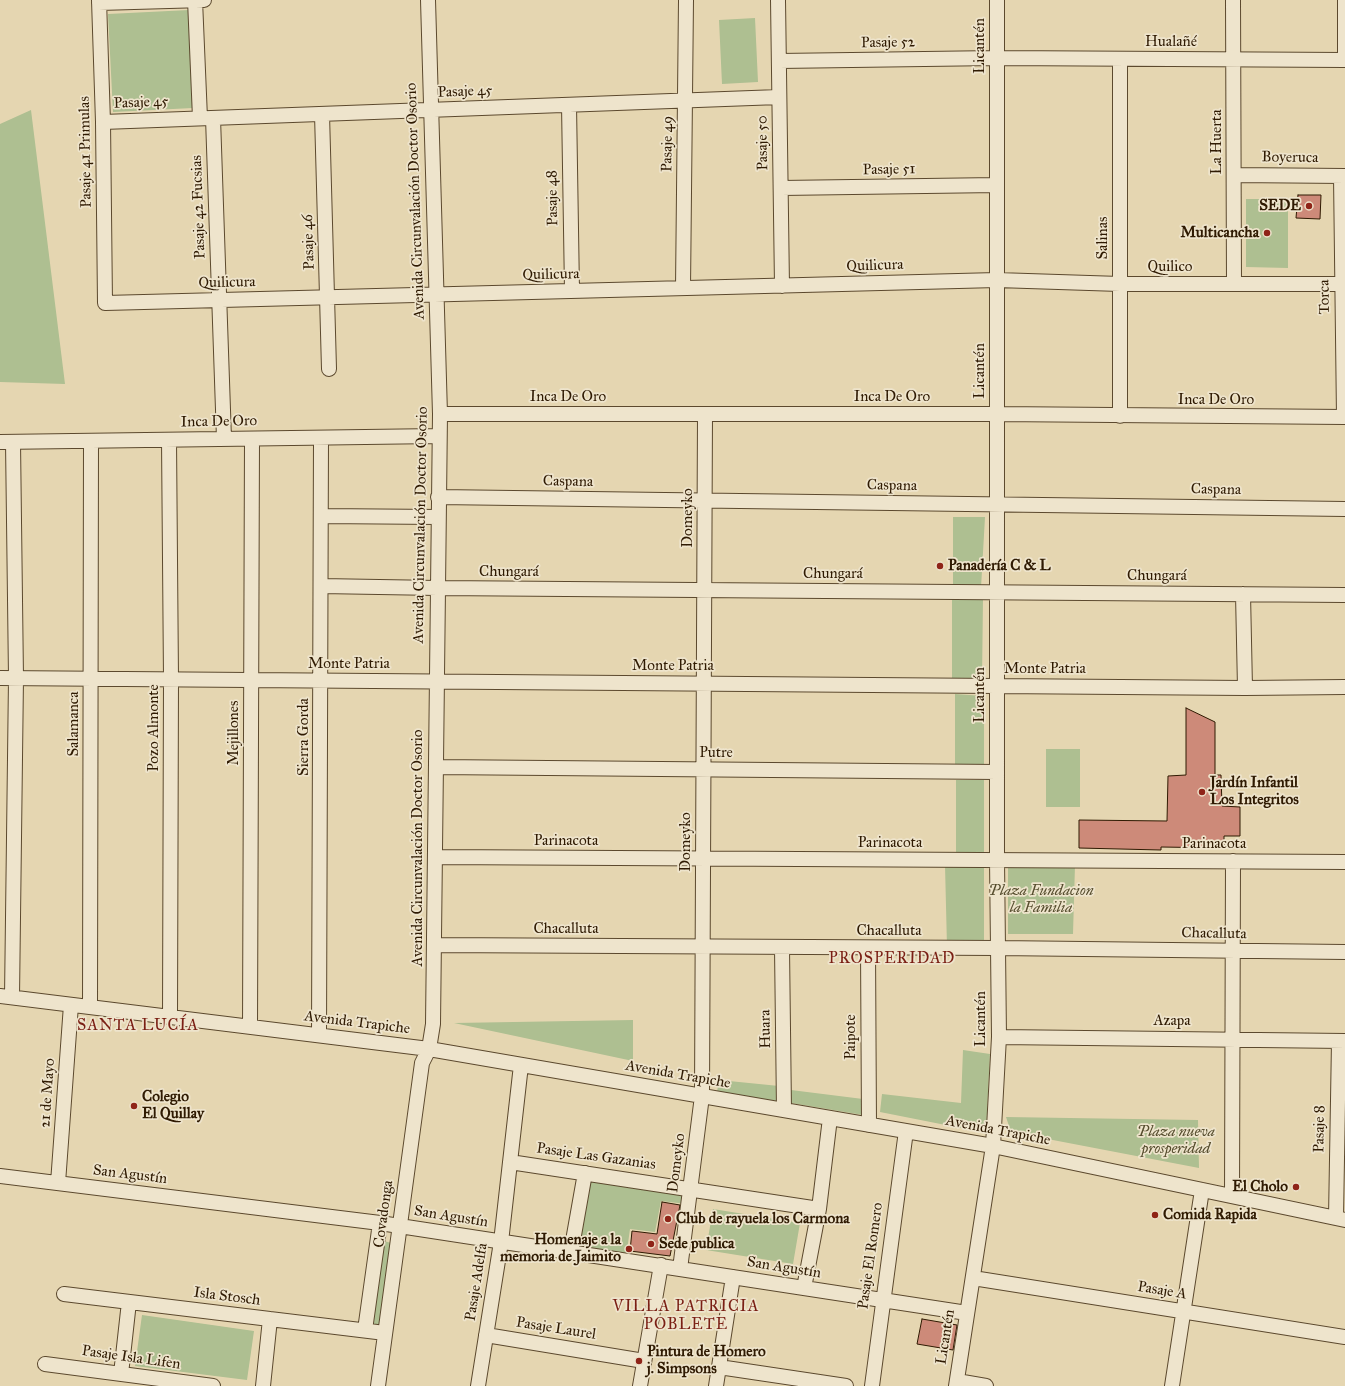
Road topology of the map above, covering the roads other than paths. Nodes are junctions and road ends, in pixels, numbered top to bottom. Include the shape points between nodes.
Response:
1 (196, 0) edge
2 (204, 0) edge
3 (428, 0) edge
4 (686, 0) edge
5 (778, 0) edge
6 (997, 0) edge
7 (1233, 0) edge
8 (1345, 0) edge
9 (99, 1) edge
10 (997, 58) junction
11 (1120, 59) junction
12 (1234, 60) junction
13 (1345, 60) edge
14 (779, 61) junction
15 (779, 97) junction
16 (685, 100) junction
17 (568, 105) junction
18 (431, 110) junction
19 (322, 114) junction
20 (207, 118) junction
21 (103, 122) junction
22 (1234, 174) junction
23 (1343, 176) edge
24 (997, 185) junction
25 (781, 188) junction
26 (997, 280) junction
27 (1120, 284) junction
28 (1234, 284) junction
29 (1342, 284) junction
30 (782, 286) junction
31 (683, 288) junction
32 (572, 291) junction
33 (436, 294) junction
34 (327, 297) junction
35 (219, 300) junction
36 (105, 303) joint
37 (329, 369) dead end
38 (440, 414) junction
39 (705, 414) junction
40 (997, 414) junction
41 (1120, 416) junction
42 (1345, 417) edge
43 (438, 436) junction
44 (321, 438) junction
45 (224, 439) junction
46 (252, 439) junction
47 (169, 440) junction
48 (91, 441) junction
49 (7, 442) edge
50 (438, 497) junction
51 (705, 501) junction
52 (997, 504) junction
53 (1345, 509) edge
54 (321, 516) junction
55 (438, 517) junction
56 (321, 586) junction
57 (437, 588) junction
58 (704, 590) junction
59 (997, 592) junction
60 (1243, 594) junction
61 (1345, 594) edge
62 (0, 678) edge
63 (16, 678) junction
64 (91, 679) junction
65 (171, 679) junction
66 (251, 680) junction
67 (321, 681) junction
68 (436, 682) junction
69 (704, 684) junction
70 (997, 686) junction
71 (1345, 686) edge
72 (1245, 688) junction
73 (436, 767) junction
74 (704, 770) junction
75 (997, 772) junction
76 (435, 857) junction
77 (703, 859) junction
78 (997, 860) junction
79 (1233, 861) junction
80 (1345, 862) edge
81 (434, 945) junction
82 (703, 947) junction
83 (782, 948) junction
84 (868, 948) junction
85 (997, 948) junction
86 (1232, 951) junction
87 (1345, 952) edge
88 (6, 997) edge
89 (71, 1005) junction
90 (90, 1007) junction
91 (170, 1017) junction
92 (250, 1027) junction
93 (319, 1035) junction
94 (999, 1037) junction
95 (1232, 1038) junction
96 (1342, 1041) edge
97 (429, 1049) junction
98 (522, 1065) junction
99 (702, 1096) junction
100 (784, 1110) junction
101 (830, 1118) junction
102 (869, 1125) junction
103 (906, 1131) junction
104 (993, 1146) junction
105 (510, 1162) junction
106 (585, 1173) junction
107 (0, 1176) edge
108 (58, 1183) junction
109 (691, 1189) junction
110 (1202, 1190) junction
111 (1232, 1196) junction
112 (819, 1209) junction
113 (1340, 1219) edge
114 (380, 1223) junction
115 (400, 1226) junction
116 (501, 1242) junction
117 (571, 1252) junction
118 (662, 1265) junction
119 (680, 1269) junction
120 (733, 1277) junction
121 (973, 1278) junction
122 (804, 1288) junction
123 (64, 1294) dead end
124 (882, 1300) junction
125 (129, 1302) junction
126 (1183, 1311) junction
127 (967, 1313) junction
128 (270, 1319) junction
129 (365, 1330) junction
130 (385, 1332) junction
131 (486, 1336) junction
132 (1345, 1337) edge
133 (644, 1361) junction
134 (45, 1364) dead end
135 (719, 1367) junction
136 (122, 1374) junction
137 (956, 1384) edge
138 (213, 1386) edge
139 (263, 1386) edge
140 (378, 1386) edge
141 (478, 1386) edge
142 (640, 1386) edge
143 (716, 1386) edge
144 (846, 1386) edge
145 (872, 1386) edge
146 (986, 1386) edge
147 (1172, 1386) edge

1 - 2 street
1 - 9 street
1 - 20 street, Pasaje 42 Fucsias
3 - 18 street, Avenida Circunvalación Doctor Osorio
4 - 16 street, Pasaje 49
5 - 14 street, Pasaje 50
6 - 10 street, Licantén
7 - 12 street, La Huerta
8 - 13 street
9 - 21 street, Pasaje 41 Primulas
10 - 11 street, Hualañé
10 - 14 street, Pasaje 52
10 - 24 street, Licantén
11 - 12 street, Hualañé
11 - 27 street, Salinas
12 - 13 street, Hualañé
12 - 22 street, La Huerta
14 - 15 street, Pasaje 50
15 - 16 street, Pasaje 45
15 - 25 street, Pasaje 50
16 - 17 street, Pasaje 45
16 - 31 street, Pasaje 49
17 - 18 street, Pasaje 45
17 - 32 street, Pasaje 48
18 - 19 street, Pasaje 45
18 - 33 street, Avenida Circunvalación Doctor Osorio
19 - 20 street, Pasaje 45
19 - 34 street, Pasaje 46
20 - 21 street, Pasaje 45
20 - 35 street, Pasaje 42 Fucsias
21 - 36 street, Pasaje 41 Primulas
22 - 23 street, Boyeruca
22 - 28 street, La Huerta
23 - 29 street, Torca
24 - 25 street, Pasaje 51
24 - 26 street, Licantén
25 - 30 street, Pasaje 50
26 - 27 street, Quilico
26 - 30 street, Quilicura
26 - 40 street, Licantén
27 - 28 street, Quilico
27 - 41 street, Salinas
28 - 29 street, Quilico
29 - 42 street, Torca
30 - 31 street, Quilicura
31 - 32 street, Quilicura
32 - 33 street, Quilicura
33 - 34 street, Quilicura
33 - 38 street, Avenida Circunvalación Doctor Osorio
34 - 35 street, Quilicura
34 - 37 street, Pasaje 46
35 - 36 street, Quilicura
35 - 45 street, Pasaje 42 Fucsias
38 - 39 street, Inca De Oro
38 - 43 street, Avenida Circunvalación Doctor Osorio
39 - 40 street, Inca De Oro
39 - 51 street, Domeyko
40 - 41 street, Inca De Oro
40 - 52 street, Licantén
41 - 42 street, Inca De Oro
43 - 44 street, Inca De Oro
43 - 50 street, Avenida Circunvalación Doctor Osorio
44 - 46 street, Inca De Oro
44 - 54 street, Sierra Gorda
45 - 46 street, Inca De Oro
45 - 47 street, Inca De Oro
46 - 66 street, Mejillones
47 - 48 street, Inca De Oro
47 - 65 street, Pozo Almonte
48 - 49 street, Inca De Oro
48 - 64 street, Salamanca
49 - 63 street
50 - 51 street, Caspana
50 - 55 street, Avenida Circunvalación Doctor Osorio
51 - 52 street, Caspana
51 - 58 street, Domeyko
52 - 53 street, Caspana
52 - 59 street, Licantén
54 - 55 street
54 - 56 street, Sierra Gorda
55 - 57 street, Avenida Circunvalación Doctor Osorio
56 - 57 street, Chungará
56 - 67 street, Sierra Gorda
57 - 58 street, Chungará
57 - 68 street, Avenida Circunvalación Doctor Osorio
58 - 59 street, Chungará
58 - 69 street, Domeyko
59 - 60 street, Chungará
59 - 70 street, Licantén
60 - 61 street, Chungará
60 - 72 street
62 - 63 street, Monte Patria
63 - 64 street, Monte Patria
63 - 88 street
64 - 65 street, Monte Patria
64 - 90 street, Salamanca
65 - 66 street, Monte Patria
65 - 91 street, Pozo Almonte
66 - 67 street, Monte Patria
66 - 92 street, Mejillones
67 - 68 street, Monte Patria
67 - 93 street, Sierra Gorda
68 - 69 street, Monte Patria
68 - 73 street, Avenida Circunvalación Doctor Osorio
69 - 70 street, Monte Patria
69 - 74 street, Domeyko
70 - 72 street, Monte Patria
70 - 75 street, Licantén
71 - 72 street, Monte Patria
73 - 74 street, Putre
73 - 76 street, Avenida Circunvalación Doctor Osorio
74 - 75 street, Putre
74 - 77 street, Domeyko
75 - 78 street, Licantén
76 - 77 street, Parinacota
76 - 81 street, Avenida Circunvalación Doctor Osorio
77 - 78 street, Parinacota
77 - 82 street, Domeyko
78 - 79 street, Parinacota
78 - 85 street, Licantén
79 - 80 street, Parinacota
79 - 86 street
81 - 82 street, Chacalluta
81 - 97 street, Avenida Circunvalación Doctor Osorio via 433,1024
82 - 83 street, Chacalluta
82 - 99 street, Domeyko
83 - 84 street, Chacalluta
83 - 100 street, Huara
84 - 85 street, Chacalluta
84 - 102 street, Paipote
85 - 86 street, Chacalluta
85 - 94 street, Licantén
86 - 87 street, Chacalluta
86 - 95 street
88 - 89 street, Avenida Trapiche
89 - 90 street, Avenida Trapiche
89 - 108 street, 21 de Mayo
90 - 91 street, Avenida Trapiche
91 - 92 street, Avenida Trapiche
92 - 93 street, Avenida Trapiche
93 - 97 street, Avenida Trapiche
94 - 95 street, Azapa
94 - 104 street, Licantén
95 - 96 street, Azapa
95 - 111 street
96 - 113 street, Pasaje 8
97 - 98 street, Avenida Trapiche
97 - 115 street, Covadonga via 422,1064
98 - 99 street, Avenida Trapiche
98 - 105 street, Pasaje Adelfa
99 - 100 street, Avenida Trapiche
99 - 109 street, Domeyko
100 - 101 street, Avenida Trapiche
101 - 102 street, Avenida Trapiche
101 - 112 street
102 - 103 street, Avenida Trapiche
103 - 104 street, Avenida Trapiche
103 - 124 street, Pasaje El Romero
104 - 110 street, Avenida Trapiche
104 - 121 street, Licantén
105 - 106 street, Pasaje Las Gazanias
105 - 116 street, Pasaje Adelfa
106 - 109 street, Pasaje Las Gazanias
106 - 117 street
107 - 108 street, San Agustín
108 - 114 street, San Agustín
109 - 112 street, Pasaje Las Gazanias
109 - 119 street, Domeyko
110 - 111 street, Avenida Trapiche
110 - 126 street
111 - 113 street, Avenida Trapiche
112 - 122 street
114 - 115 street, San Agustín
114 - 129 street
115 - 116 street, San Agustín
115 - 130 street, Covadonga
116 - 117 street, San Agustín
116 - 131 street, Pasaje Adelfa
117 - 118 street, San Agustín
118 - 119 street, San Agustín
118 - 133 street
119 - 120 street, San Agustín
120 - 122 street, San Agustín
120 - 135 street
121 - 126 street, Pasaje A
121 - 127 street, Licantén
122 - 124 street, San Agustín
123 - 125 street, Isla Stosch
124 - 127 street, San Agustín
124 - 145 street, Pasaje El Romero
125 - 128 street, Isla Stosch
125 - 136 street
126 - 132 street, Pasaje A
126 - 147 street
127 - 137 street, Licantén
128 - 129 street, Isla Stosch
128 - 139 street
129 - 130 street, Isla Stosch
130 - 140 street, Covadonga
131 - 133 street, Pasaje Laurel
131 - 141 street, Pasaje Adelfa
133 - 142 street
134 - 136 street, Pasaje Isla Lifen
135 - 143 street
135 - 144 street
136 - 138 street, Pasaje Isla Lifen
137 - 146 street

